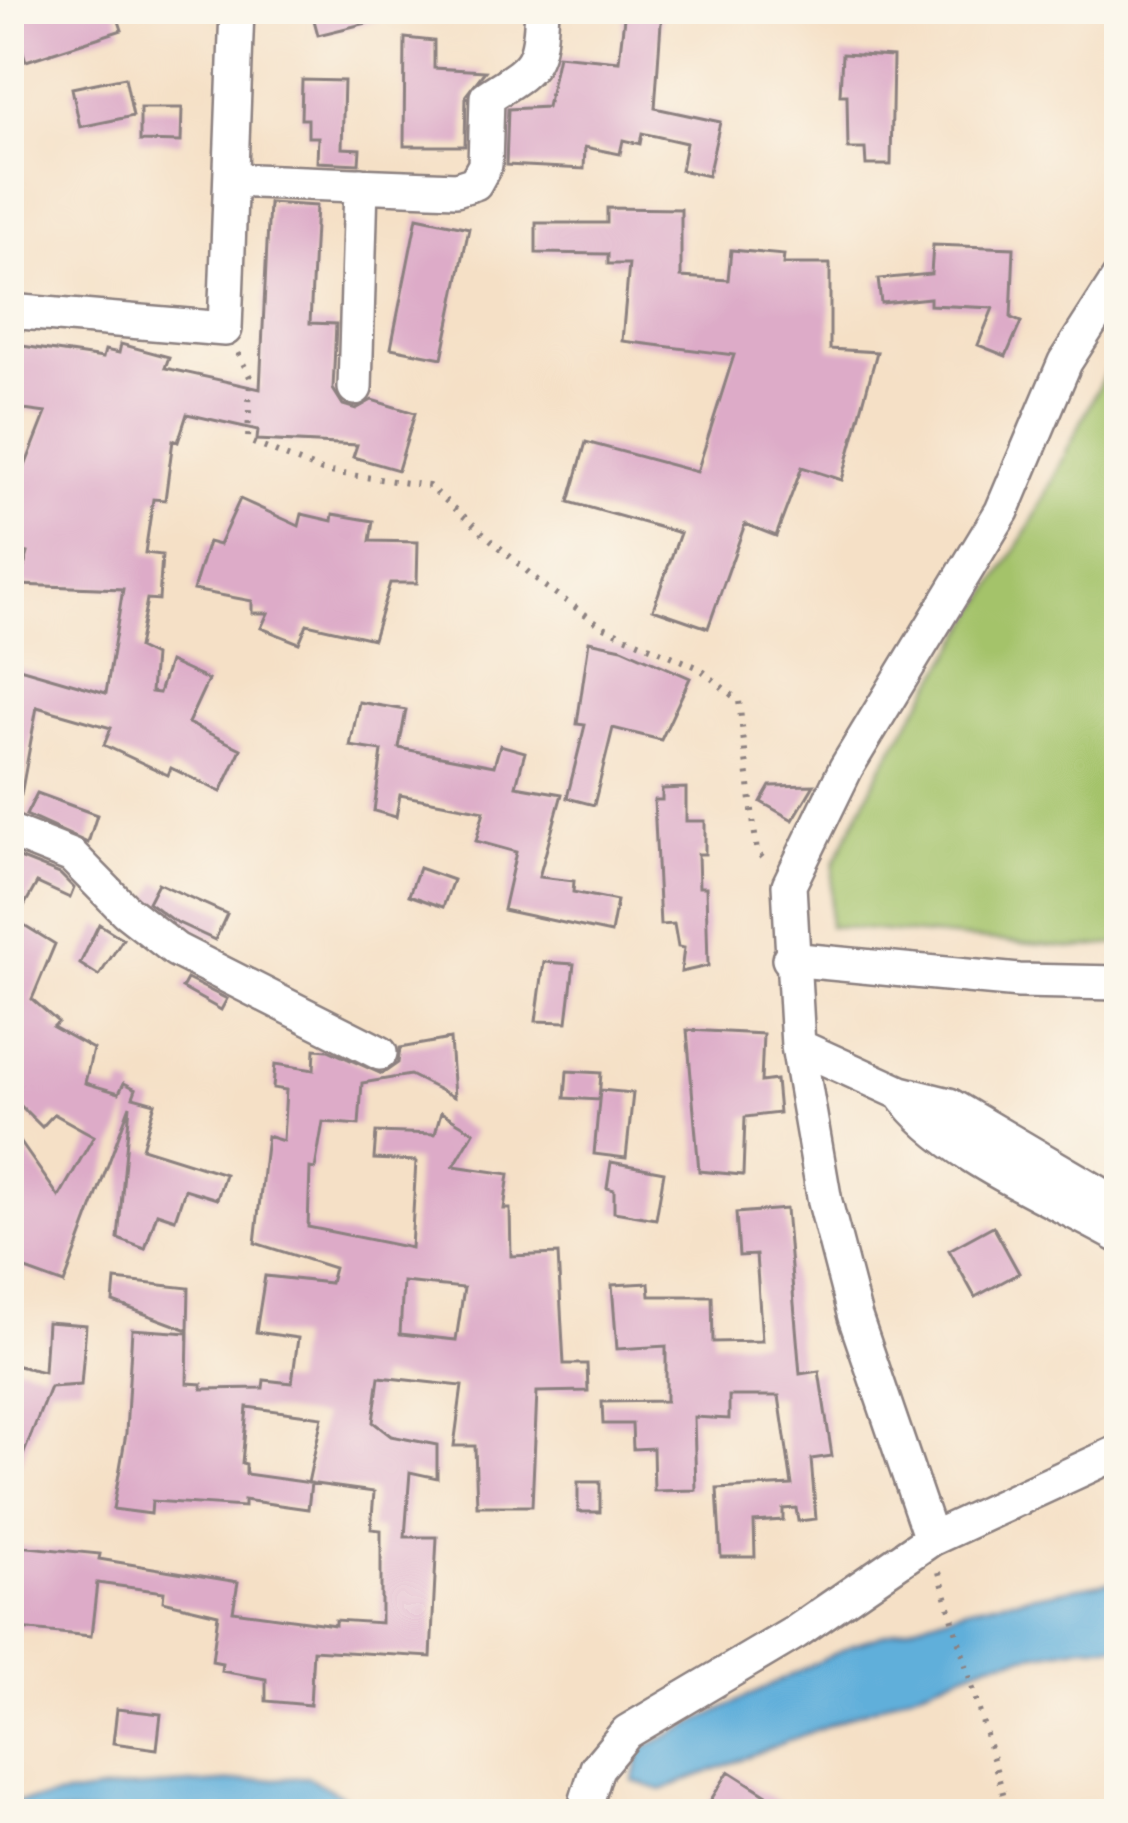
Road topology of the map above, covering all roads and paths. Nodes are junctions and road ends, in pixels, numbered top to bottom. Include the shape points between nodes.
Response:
1 (237, 9) edge
2 (542, 9) edge
3 (230, 180) junction
4 (362, 185) junction
5 (1119, 278) edge
6 (9, 311) edge
7 (225, 329) junction
8 (356, 388) dead end
9 (9, 831) edge
10 (789, 885) junction
11 (790, 959) junction
12 (1119, 983) edge
13 (798, 1046) junction
14 (380, 1053) dead end
15 (901, 1093) junction
16 (1119, 1204) edge
17 (1119, 1236) edge
18 (1119, 1452) edge
19 (931, 1539) junction
20 (946, 1601) dead end
21 (590, 1814) edge
22 (1009, 1814) edge

1 - 3 street
2 - 4 street via 540,56 487,97 485,165 476,183
3 - 4 street
3 - 7 street
4 - 8 street
5 - 10 street via 1065,362 1002,512 846,768
6 - 7 street
7 - 10 path via 250,377 248,441 322,471 429,486 602,626 699,668 739,701 757,852
9 - 14 street via 72,856 176,950
10 - 11 street
11 - 12 street
11 - 13 street
13 - 15 street
13 - 19 street via 849,1294
15 - 16 street via 949,1105
15 - 17 street via 956,1144
18 - 19 street
19 - 21 street via 796,1632 627,1732 597,1768
20 - 22 path

